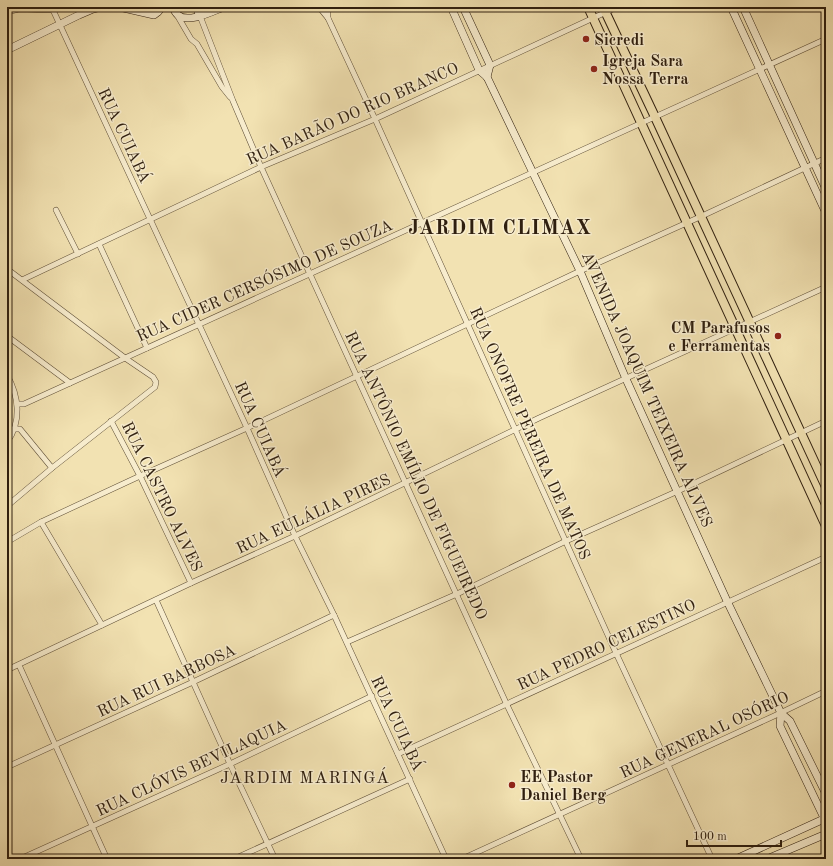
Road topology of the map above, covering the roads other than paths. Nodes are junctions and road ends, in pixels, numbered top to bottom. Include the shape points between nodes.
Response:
1 (101, 7) edge
2 (119, 7) edge
3 (162, 7) edge
4 (173, 7) edge
5 (196, 7) edge
6 (224, 7) edge
7 (320, 7) edge
8 (328, 7) edge
9 (451, 7) edge
10 (463, 7) edge
11 (588, 7) edge
12 (616, 7) edge
13 (731, 7) edge
14 (743, 7) edge
15 (604, 10) edge
16 (7, 12) edge
17 (176, 15) junction
18 (200, 16) junction
19 (592, 17) junction
20 (328, 18) junction
21 (60, 25) junction
22 (826, 39) edge
23 (7, 50) edge
24 (485, 54) junction
25 (474, 59) junction
26 (490, 65) junction
27 (769, 65) junction
28 (760, 69) junction
29 (479, 70) junction
30 (488, 77) junction
31 (233, 101) junction
32 (655, 116) junction
33 (375, 119) junction
34 (640, 123) junction
35 (826, 158) edge
36 (814, 163) junction
37 (261, 167) junction
38 (805, 168) junction
39 (533, 172) junction
40 (826, 189) edge
41 (56, 210) dead end
42 (826, 212) edge
43 (702, 216) junction
44 (150, 219) junction
45 (422, 223) junction
46 (687, 223) junction
47 (99, 244) junction
48 (78, 254) junction
49 (7, 269) edge
50 (580, 271) junction
51 (309, 274) junction
52 (22, 280) junction
53 (826, 287) edge
54 (750, 321) junction
55 (199, 324) junction
56 (467, 324) junction
57 (735, 328) junction
58 (7, 336) edge
59 (147, 348) junction
60 (125, 358) junction
61 (7, 375) edge
62 (356, 376) junction
63 (626, 379) junction
64 (70, 383) junction
65 (17, 404) junction
66 (111, 421) junction
67 (826, 421) edge
68 (247, 428) junction
69 (15, 429) junction
70 (515, 430) junction
71 (801, 433) junction
72 (787, 440) junction
73 (7, 442) edge
74 (52, 468) junction
75 (140, 476) junction
76 (406, 484) junction
77 (826, 487) edge
78 (678, 491) junction
79 (7, 506) edge
80 (41, 522) junction
81 (826, 526) edge
82 (295, 536) junction
83 (7, 542) edge
84 (566, 542) junction
85 (826, 557) edge
86 (191, 583) junction
87 (457, 594) junction
88 (156, 600) junction
89 (727, 601) junction
90 (334, 615) junction
91 (102, 626) junction
92 (346, 642) junction
93 (616, 653) junction
94 (19, 665) junction
95 (7, 670) edge
96 (193, 682) junction
97 (826, 691) edge
98 (372, 696) junction
99 (507, 705) junction
100 (781, 713) junction
101 (54, 746) junction
102 (398, 754) junction
103 (230, 764) junction
104 (668, 765) junction
105 (7, 767) edge
106 (410, 780) junction
107 (826, 794) edge
108 (560, 815) junction
109 (825, 819) edge
110 (92, 827) junction
111 (826, 834) edge
112 (267, 844) junction
113 (20, 859) edge
114 (107, 859) edge
115 (234, 859) edge
116 (275, 859) edge
117 (446, 859) edge
118 (462, 859) edge
119 (580, 859) edge
120 (712, 859) edge
121 (736, 859) edge
122 (767, 859) edge

1 - 21 main road
2 - 3 main road via 154,15
4 - 17 main road, RUA ANTÔNIO EMÍLIO DE FIGUEIREDO
5 - 18 main road, RUA ANTÔNIO EMÍLIO DE FIGUEIREDO
6 - 18 main road
7 - 20 street, RUA ONOFRE PEREIRA DE MATOS
8 - 20 street, RUA ONOFRE PEREIRA DE MATOS
9 - 25 main road
10 - 24 main road
11 - 19 main road
12 - 15 street, RUA BARÃO DO RIO BRANCO
13 - 28 main road
14 - 27 main road
15 - 19 street, RUA BARÃO DO RIO BRANCO
15 - 32 main road
16 - 21 street, RUA CUIABÁ via 19,9 53,10
17 - 18 main road via 190,18
17 - 31 street, RUA ANTÔNIO EMÍLIO DE FIGUEIREDO
18 - 31 street, RUA ANTÔNIO EMÍLIO DE FIGUEIREDO
19 - 26 street, RUA BARÃO DO RIO BRANCO
19 - 34 main road
20 - 33 street, RUA ONOFRE PEREIRA DE MATOS
21 - 23 main road
21 - 44 street, RUA CUIABÁ
22 - 27 street, RUA CIDER CERSÓSIMO DE SOUZA
24 - 25 main road
24 - 26 main road
25 - 29 main road
26 - 29 street, RUA BARÃO DO RIO BRANCO
26 - 30 main road
27 - 28 street, RUA CIDER CERSÓSIMO DE SOUZA
27 - 36 main road
28 - 32 street, RUA CIDER CERSÓSIMO DE SOUZA
28 - 38 main road
29 - 30 main road, AVENIDA JOAQUIM TEIXEIRA ALVES
29 - 33 street, RUA BARÃO DO RIO BRANCO
30 - 39 main road, AVENIDA JOAQUIM TEIXEIRA ALVES
31 - 37 street, RUA ANTÔNIO EMÍLIO DE FIGUEIREDO
32 - 34 street, RUA CIDER CERSÓSIMO DE SOUZA
32 - 43 main road
33 - 37 street, RUA BARÃO DO RIO BRANCO
33 - 45 street, RUA ONOFRE PEREIRA DE MATOS
34 - 39 street, RUA CIDER CERSÓSIMO DE SOUZA
34 - 46 main road
35 - 36 street
36 - 38 street
36 - 40 main road
37 - 44 street, RUA BARÃO DO RIO BRANCO
37 - 51 street, RUA ANTÔNIO EMÍLIO DE FIGUEIREDO
38 - 42 main road
38 - 43 street
39 - 45 street, RUA CIDER CERSÓSIMO DE SOUZA
39 - 50 main road, AVENIDA JOAQUIM TEIXEIRA ALVES
41 - 48 street
43 - 46 street
43 - 54 main road
44 - 47 street, RUA BARÃO DO RIO BRANCO
44 - 55 street, RUA CUIABÁ
45 - 51 street, RUA CIDER CERSÓSIMO DE SOUZA
45 - 56 street, RUA ONOFRE PEREIRA DE MATOS
46 - 50 street
46 - 57 main road
47 - 48 street, RUA BARÃO DO RIO BRANCO
47 - 59 street
48 - 52 street, RUA BARÃO DO RIO BRANCO
49 - 52 street
50 - 56 street
50 - 63 main road, AVENIDA JOAQUIM TEIXEIRA ALVES
51 - 55 street, RUA CIDER CERSÓSIMO DE SOUZA
51 - 62 street, RUA ANTÔNIO EMÍLIO DE FIGUEIREDO
52 - 60 street
53 - 54 street, RUA EULÁLIA PIRES
54 - 57 street, RUA EULÁLIA PIRES
54 - 71 main road
55 - 59 street, RUA CIDER CERSÓSIMO DE SOUZA
55 - 68 street, RUA CUIABÁ
56 - 62 street
56 - 70 street, RUA ONOFRE PEREIRA DE MATOS
57 - 63 street, RUA EULÁLIA PIRES
57 - 72 main road
58 - 64 street
59 - 60 street, RUA CIDER CERSÓSIMO DE SOUZA
60 - 64 street, RUA CIDER CERSÓSIMO DE SOUZA
60 - 66 street via 153,377 155,387
61 - 65 street via 14,388
62 - 68 street
62 - 76 street, RUA ANTÔNIO EMÍLIO DE FIGUEIREDO
63 - 70 street, RUA EULÁLIA PIRES
63 - 78 main road, AVENIDA JOAQUIM TEIXEIRA ALVES
64 - 65 street, RUA CIDER CERSÓSIMO DE SOUZA via 24,404
65 - 69 street
66 - 74 street
66 - 75 street, RUA CASTRO ALVES
67 - 71 street
68 - 75 street
68 - 82 street, RUA CUIABÁ
69 - 73 street
69 - 74 street via 20,429
70 - 76 street, RUA EULÁLIA PIRES
70 - 84 street, RUA ONOFRE PEREIRA DE MATOS
71 - 72 street
71 - 77 main road
72 - 78 street
72 - 81 main road
74 - 79 street
75 - 80 street
75 - 86 street, RUA CASTRO ALVES
76 - 82 street, RUA EULÁLIA PIRES
76 - 87 street, RUA ANTÔNIO EMÍLIO DE FIGUEIREDO
78 - 84 street
78 - 89 main road, AVENIDA JOAQUIM TEIXEIRA ALVES
80 - 83 street
80 - 91 street
82 - 86 street, RUA EULÁLIA PIRES
82 - 90 street, RUA CUIABÁ
84 - 87 street
84 - 93 street, RUA ONOFRE PEREIRA DE MATOS
85 - 89 street, RUA PEDRO CELESTINO
86 - 88 street, RUA EULÁLIA PIRES
87 - 92 street
87 - 99 street, RUA ANTÔNIO EMÍLIO DE FIGUEIREDO
88 - 91 street, RUA EULÁLIA PIRES
88 - 96 street
89 - 93 street, RUA PEDRO CELESTINO
89 - 100 main road, AVENIDA JOAQUIM TEIXEIRA ALVES
90 - 92 street, RUA CUIABÁ
90 - 96 street, RUA RUI BARBOSA
91 - 94 street, RUA EULÁLIA PIRES
92 - 98 street, RUA CUIABÁ
93 - 99 street, RUA PEDRO CELESTINO
93 - 104 street, RUA ONOFRE PEREIRA DE MATOS
94 - 95 street, RUA EULÁLIA PIRES
94 - 101 street
96 - 101 street, RUA RUI BARBOSA
96 - 103 street
97 - 100 street, RUA GENERAL OSÓRIO
98 - 102 street, RUA CUIABÁ
98 - 103 street, RUA CLÓVIS BEVILAQUIA
99 - 102 street, RUA PEDRO CELESTINO
99 - 108 street, RUA ANTÔNIO EMÍLIO DE FIGUEIREDO
100 - 104 street, RUA GENERAL OSÓRIO
100 - 107 main road, AVENIDA JOAQUIM TEIXEIRA ALVES via 790,721
100 - 109 main road, AVENIDA JOAQUIM TEIXEIRA ALVES via 780,726
101 - 105 street, RUA RUI BARBOSA
101 - 110 street
102 - 106 street, RUA CUIABÁ
103 - 110 street, RUA CLÓVIS BEVILAQUIA
103 - 112 street
104 - 108 street, RUA GENERAL OSÓRIO
104 - 120 street, RUA ONOFRE PEREIRA DE MATOS
106 - 112 street
106 - 117 street, RUA CUIABÁ
108 - 118 street, RUA GENERAL OSÓRIO
108 - 119 street, RUA ANTÔNIO EMÍLIO DE FIGUEIREDO
109 - 121 main road
110 - 113 street, RUA CLÓVIS BEVILAQUIA
110 - 114 street
111 - 122 main road
112 - 115 street
112 - 116 street

